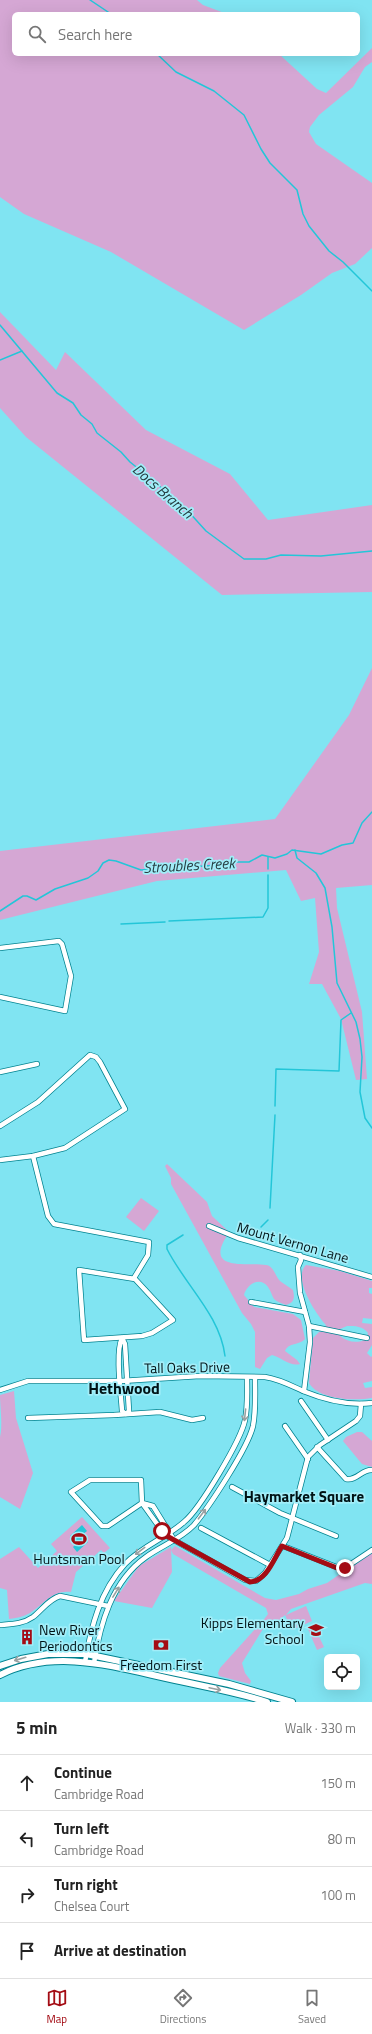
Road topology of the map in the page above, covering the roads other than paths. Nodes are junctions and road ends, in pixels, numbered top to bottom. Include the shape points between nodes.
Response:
1 (0, 948) edge
2 (0, 997) edge
3 (37, 1064) dead end
4 (0, 1072) edge
5 (0, 1126) edge
6 (32, 1156) junction
7 (0, 1160) edge
8 (209, 1226) dead end
9 (300, 1255) junction
10 (372, 1277) edge
11 (134, 1278) junction
12 (251, 1302) dead end
13 (305, 1312) junction
14 (309, 1326) junction
15 (122, 1338) junction
16 (367, 1338) dead end
17 (247, 1378) junction
18 (255, 1378) junction
19 (121, 1381) junction
20 (127, 1381) junction
21 (0, 1390) edge
22 (304, 1391) junction
23 (300, 1401) dead end
24 (372, 1403) edge
25 (361, 1404) junction
26 (126, 1414) junction
27 (28, 1418) dead end
28 (203, 1418) dead end
29 (285, 1426) dead end
30 (328, 1440) junction
31 (317, 1447) junction
32 (308, 1459) junction
33 (372, 1470) edge
34 (232, 1487) dead end
35 (142, 1504) junction
36 (292, 1518) junction
37 (201, 1528) dead end
38 (167, 1533) junction
39 (336, 1536) dead end
40 (174, 1540) junction
41 (282, 1546) junction
42 (372, 1550) edge
43 (270, 1565) junction
44 (100, 1604) junction
45 (108, 1606) junction
46 (0, 1625) edge
47 (86, 1654) junction
48 (95, 1655) junction
49 (85, 1662) junction
50 (94, 1663) junction
51 (0, 1666) edge
52 (0, 1675) edge
53 (267, 1702) edge
54 (292, 1702) edge

1 - 2 street via 59,941 71,973 71,981 65,1011
3 - 4 street
5 - 6 street via 38,1102 86,1057 94,1055 125,1109 65,1148
6 - 7 street
6 - 11 street via 48,1216 54,1224 149,1242 148,1255
8 - 9 street, Mount Vernon Lane via 238,1238
9 - 10 street, Mount Vernon Lane
9 - 13 street via 300,1293
11 - 15 street via 173,1320 149,1334
11 - 15 street via 79,1270 84,1340
12 - 13 street
13 - 14 street
14 - 16 street
14 - 22 street via 310,1350
15 - 19 street via 118,1344
15 - 20 street via 125,1344
17 - 18 street, Tall Oaks Drive
17 - 20 street, Tall Oaks Drive via 200,1376
17 -> 38 street via 245,1420 238,1440 192,1514
18 - 22 street, Tall Oaks Drive via 275,1378
40 -> 18 street via 193,1526 243,1449 253,1426
19 - 20 street, Tall Oaks Drive
19 - 21 street, Tall Oaks Drive via 28,1381
19 - 26 street via 122,1411
20 - 26 street via 129,1411
22 - 25 street, Tall Oaks Drive via 331,1400
23 - 30 street
24 - 25 street, Tall Oaks Drive
25 - 30 street via 359,1418
26 - 27 street
26 - 28 street via 160,1412 192,1420
29 - 32 street
30 - 31 street
31 - 32 street
31 - 33 street via 346,1479 353,1479
32 - 36 street
34 - 36 street
35 - 35 street via 141,1480 90,1480 71,1492 102,1526 108,1526
35 - 38 street via 153,1506
36 - 39 street
36 - 41 street
37 - 43 street
38 - 40 street
38 -> 44 street via 125,1564
40 - 43 street via 250,1582 260,1579
45 -> 40 street via 131,1570
41 - 42 street via 339,1568 348,1566
41 - 43 street
44 - 45 street
44 - 46 street via 60,1596 29,1619 16,1624
44 - 47 street
45 - 48 street via 99,1632
47 - 48 main road
47 - 49 street
47 -> 51 main road via 48,1654
48 - 50 street
48 - 54 main road via 230,1684
49 - 50 main road
49 - 52 main road via 43,1662
50 -> 53 main road via 228,1691

